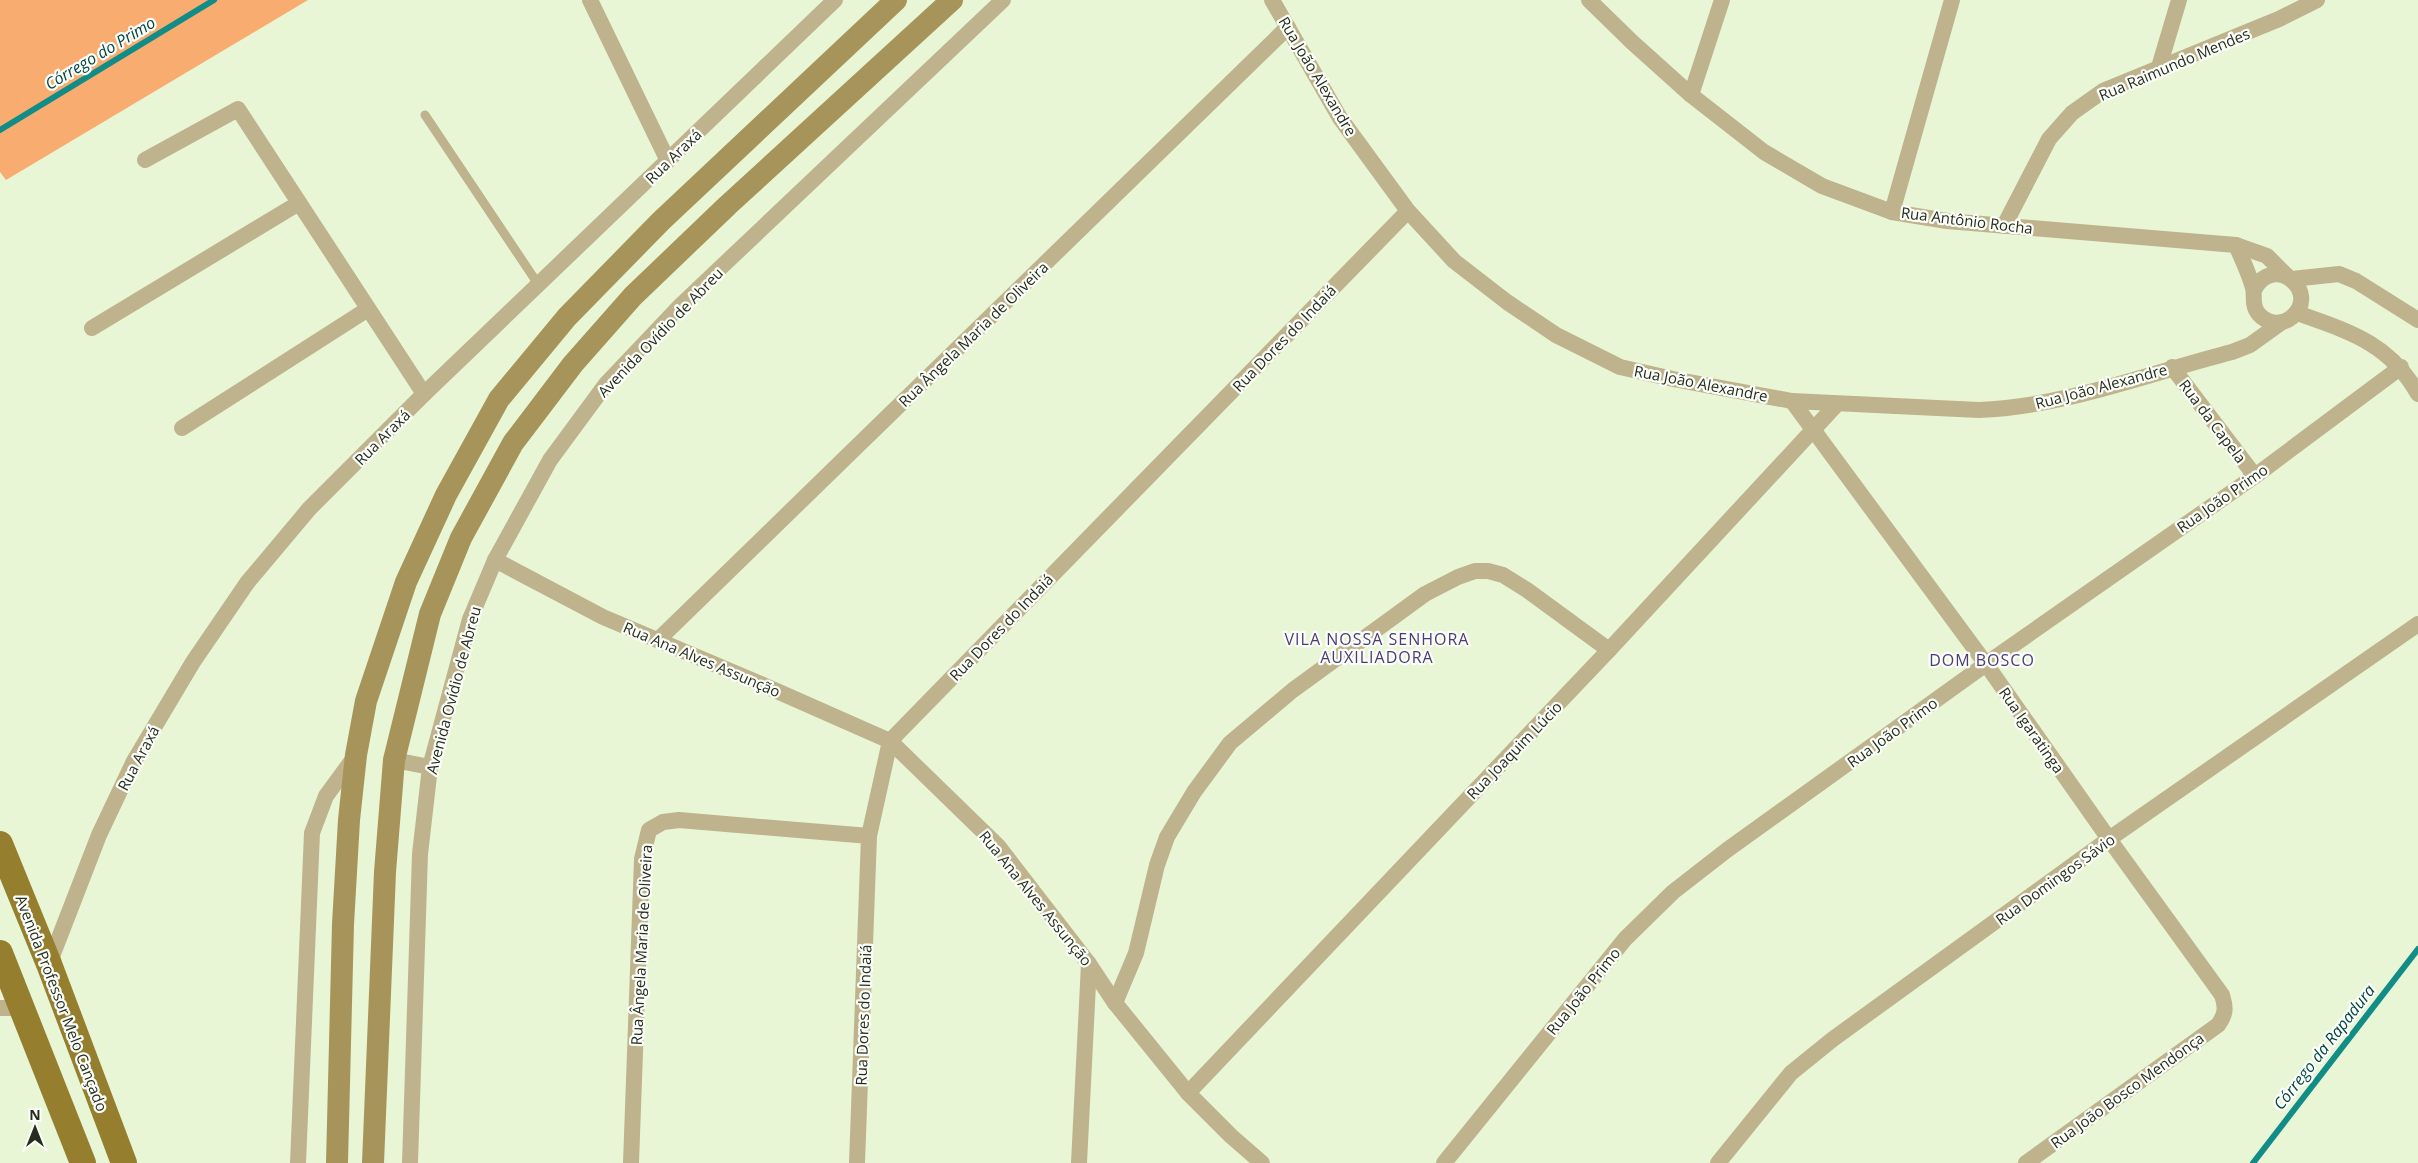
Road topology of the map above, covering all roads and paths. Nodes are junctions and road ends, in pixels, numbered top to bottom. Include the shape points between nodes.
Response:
1 (590, 0) edge
2 (835, 0) edge
3 (896, 0) edge
4 (952, 0) edge
5 (1003, 0) edge
6 (1272, 0) edge
7 (1589, 0) edge
8 (1722, 0) edge
9 (1952, 0) edge
10 (2179, 0) edge
11 (2317, 0) edge
12 (1288, 27) junction
13 (2159, 67) junction
14 (1692, 95) junction
15 (425, 115) dead end
16 (145, 160) dead end
17 (668, 162) junction
18 (299, 202) junction
19 (1408, 210) junction
20 (1892, 212) junction
21 (2004, 226) junction
22 (2236, 245) junction
23 (2289, 278) junction
24 (538, 284) junction
25 (2254, 290) junction
26 (368, 308) junction
27 (2297, 313) junction
28 (2418, 320) edge
29 (2282, 322) junction
30 (92, 328) dead end
31 (2401, 366) junction
32 (2172, 367) junction
33 (424, 394) junction
34 (2418, 394) edge
35 (1792, 401) junction
36 (1837, 404) junction
37 (182, 428) dead end
38 (1814, 428) junction
39 (2255, 476) junction
40 (495, 560) junction
41 (2418, 624) edge
42 (658, 640) junction
43 (1609, 650) junction
44 (1986, 664) junction
45 (890, 741) junction
46 (356, 755) junction
47 (394, 760) junction
48 (430, 767) junction
49 (869, 836) junction
50 (2109, 839) junction
51 (0, 844) edge
52 (0, 953) edge
53 (49, 964) junction
54 (1089, 964) junction
55 (342, 997) junction
56 (380, 1001) junction
57 (1115, 1002) junction
58 (10, 1008) edge
59 (2225, 1015) joint
60 (1188, 1093) junction
61 (83, 1163) edge
62 (124, 1163) edge
63 (298, 1163) edge
64 (337, 1163) edge
65 (373, 1163) edge
66 (410, 1163) edge
67 (631, 1163) edge
68 (858, 1163) edge
69 (1079, 1163) edge
70 (1262, 1163) edge
71 (1444, 1163) edge
72 (1718, 1163) edge
73 (2026, 1163) edge

1 - 17 street
2 - 17 street, Rua Araxá
3 - 46 main road via 661,221 567,316 499,399 446,495 406,582 366,701
4 - 47 main road via 633,296 573,364 514,443 461,538 430,614
5 - 40 street, Avenida Ovídio de Abreu via 680,306 606,384 550,460
6 - 12 street, Rua João Alexandre
7 - 14 street, Rua Antônio Rocha
8 - 14 street
9 - 20 street
10 - 13 street
11 - 13 street, Rua Raimundo Mendes via 2279,19
12 - 19 street, Rua João Alexandre via 1340,118
12 - 42 street, Rua Ângela Maria de Oliveira
13 - 21 street, Rua Raimundo Mendes via 2103,91 2072,113 2049,139
14 - 20 street, Rua Antônio Rocha via 1764,152 1822,186
15 - 24 lane
16 - 18 street via 238,110
17 - 24 street, Rua Araxá
18 - 26 street
18 - 30 street
19 - 35 street, Rua João Alexandre via 1454,261 1507,302 1556,335 1604,359 1673,379
19 - 45 street, Rua Dores do Indaiá
20 - 21 street, Rua Antônio Rocha
21 - 22 street, Rua Antônio Rocha
22 - 23 street, Rua Antônio Rocha via 2267,256
22 - 25 street
23 - 25 street via 2270,275
23 - 27 street via 2298,286 2301,295
23 - 28 street via 2339,274 2356,281
24 - 33 street, Rua Araxá
25 - 29 street via 2256,312 2268,321
26 - 33 street
26 - 37 street
27 - 29 street
27 - 31 street via 2353,333
29 - 32 street, Rua João Alexandre via 2250,345
31 - 34 street
31 - 39 street, Rua João Primo
32 - 36 street, Rua João Alexandre via 2070,396 2007,409
32 - 39 street, Rua da Capela
33 - 53 street, Rua Araxá via 310,509 246,584 193,662 134,761 99,835
35 - 36 street, Rua João Alexandre
35 - 38 street, Rua Igaratinga
36 - 38 street, Rua Joaquim Lúcio
38 - 43 street, Rua Joaquim Lúcio
38 - 44 street, Rua Igaratinga
39 - 44 street, Rua João Primo
40 - 42 street, Rua Ana Alves Assunção via 603,617
40 - 48 street, Avenida Ovídio de Abreu via 470,619
41 - 50 street, Rua Domingos Sávio
42 - 45 street, Rua Ana Alves Assunção
43 - 57 street via 1503,575 1475,571 1425,594 1294,690 1238,738 1194,792 1167,837 1136,953
43 - 60 street, Rua Joaquim Lúcio
44 - 50 street, Rua Igaratinga
44 - 71 street, Rua João Primo via 1673,892 1625,939
45 - 49 street, Rua Dores do Indaiá
45 - 54 street, Rua Ana Alves Assunção via 998,846
46 - 55 main road via 349,820
46 - 63 street via 326,796 312,833
47 - 48 street
47 - 56 main road
48 - 66 street, Avenida Ovídio de Abreu via 420,854
49 - 67 street, Rua Ângela Maria de Oliveira via 679,820 663,822 648,830 642,859
49 - 68 street, Rua Dores do Indaiá
50 - 59 street, Rua Igaratinga via 2222,995
50 - 72 street, Rua Domingos Sávio via 1791,1073
51 - 53 main road, Avenida Professor Melo Cançado
52 - 58 main road
53 - 62 main road, Avenida Professor Melo Cançado
54 - 57 street, Rua Ana Alves Assunção
54 - 69 street
55 - 56 main road
55 - 64 main road
56 - 65 main road
57 - 60 street, Rua Ana Alves Assunção
58 - 61 main road
59 - 73 street, Rua João Bosco Mendonça via 2218,1025
60 - 70 street, Rua Ana Alves Assunção

